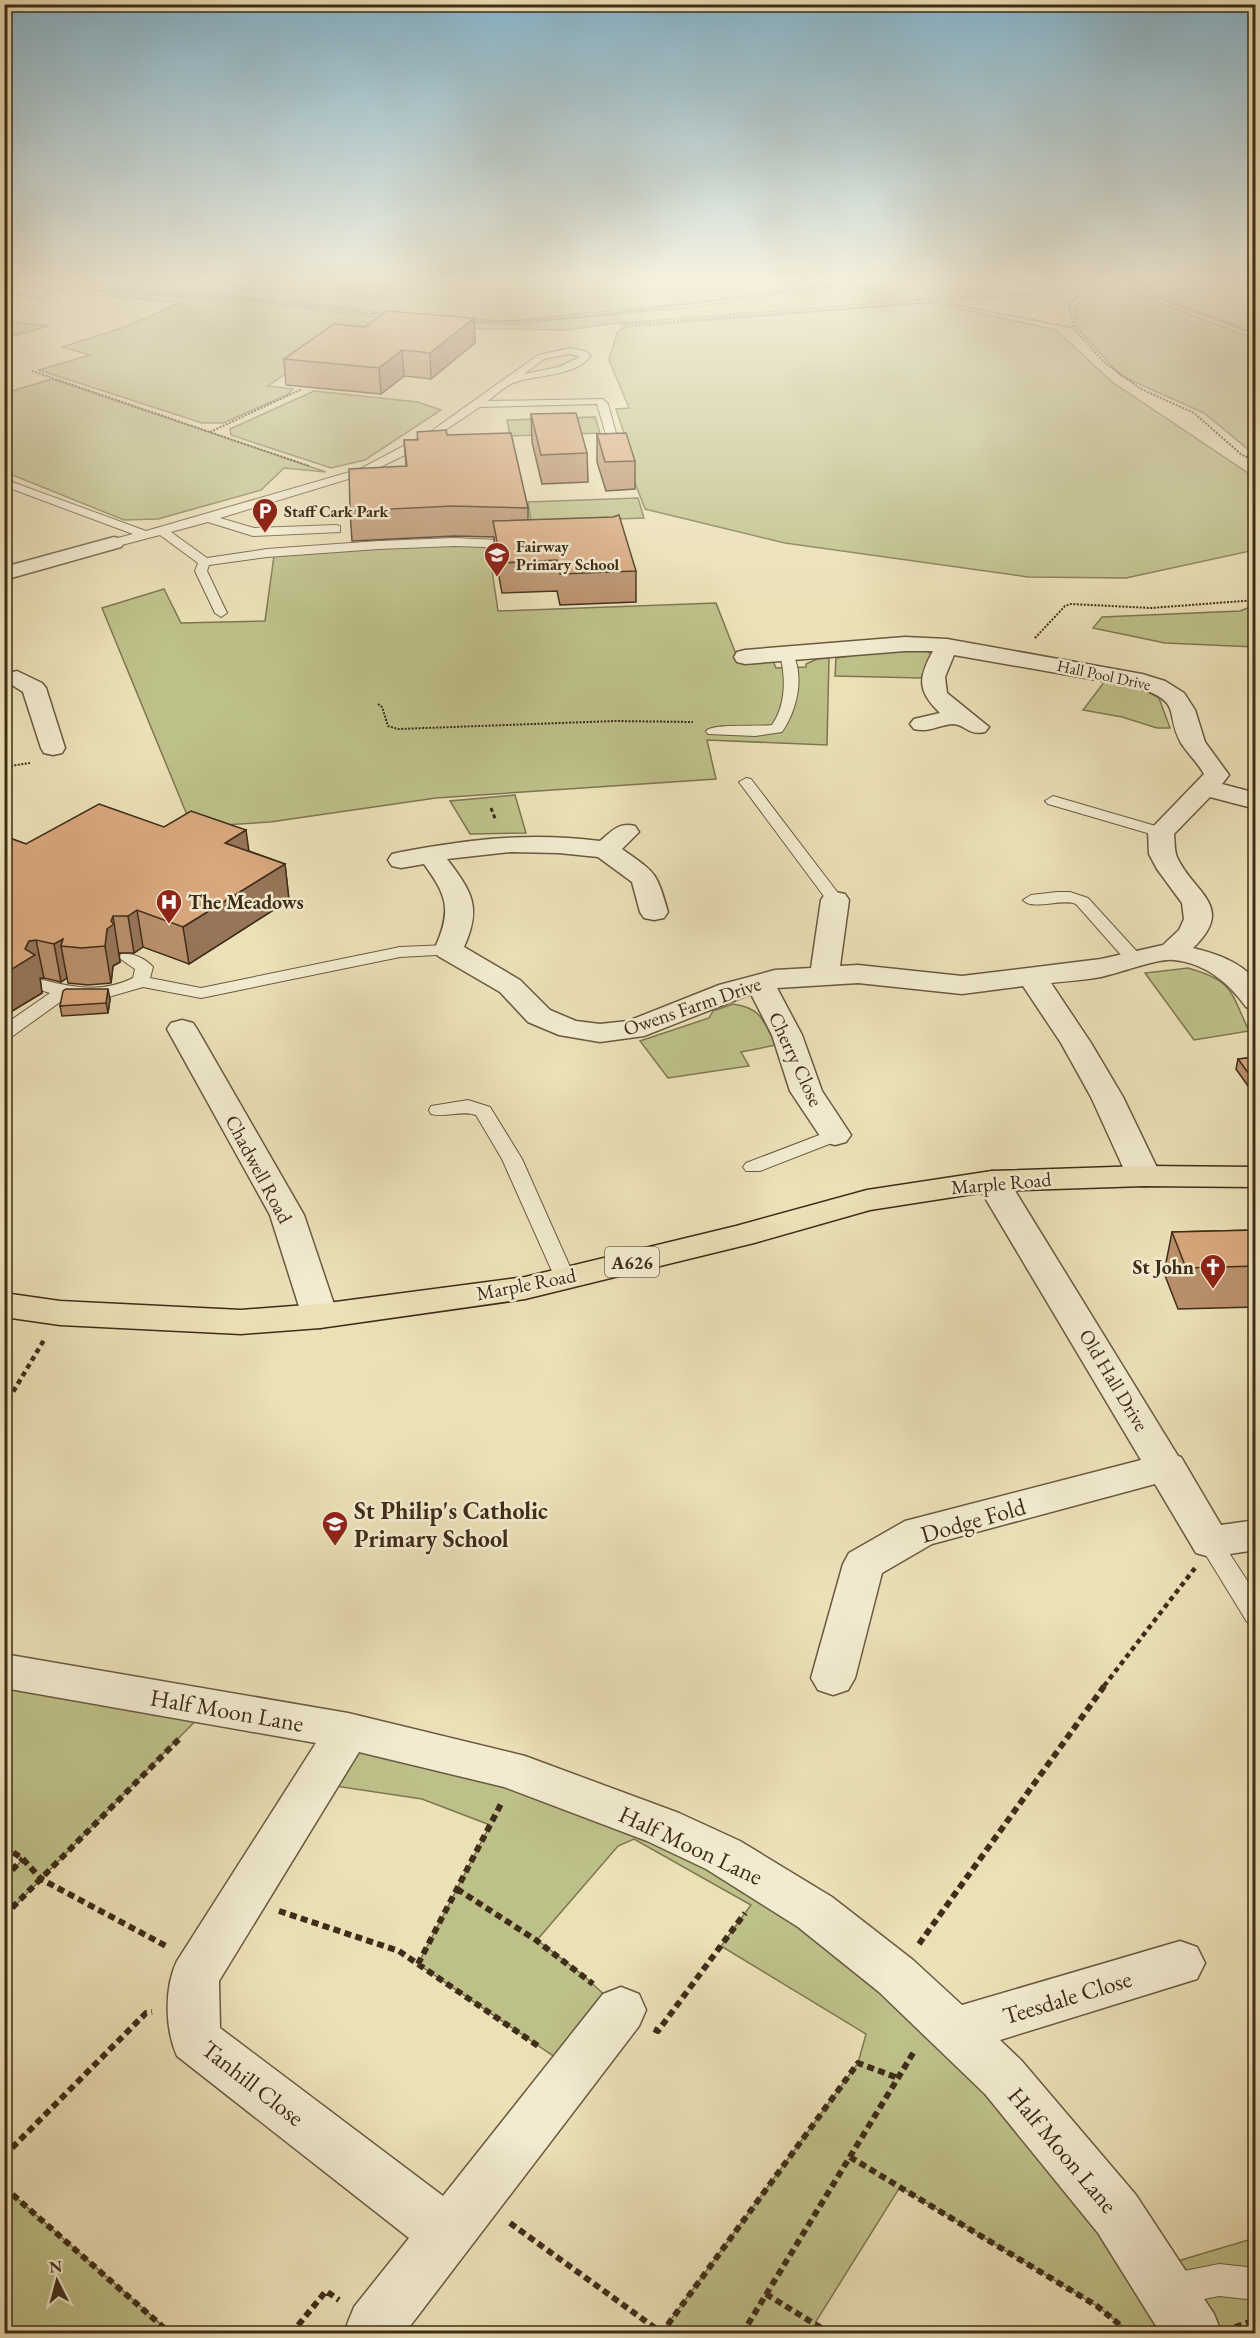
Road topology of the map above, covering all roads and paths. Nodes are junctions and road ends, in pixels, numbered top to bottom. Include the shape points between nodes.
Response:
1 (94, 392) edge
2 (295, 392) edge
3 (492, 392) edge
4 (1148, 392) edge
5 (475, 404) junction
6 (210, 432) junction
7 (615, 448) edge
8 (1256, 461) edge
9 (344, 477) junction
10 (4, 482) edge
11 (208, 518) junction
12 (336, 529) dead end
13 (162, 531) junction
14 (146, 535) junction
15 (114, 543) joint
16 (535, 543) edge
17 (204, 562) junction
18 (4, 574) edge
19 (1256, 600) edge
20 (220, 614) dead end
21 (946, 646) junction
22 (787, 655) junction
23 (745, 657) dead end
24 (1016, 658) junction
25 (19, 677) edge
26 (378, 704) dead end
27 (697, 722) dead end
28 (922, 724) dead end
29 (712, 731) dead end
30 (55, 739) dead end
31 (746, 782) dead end
32 (1207, 788) junction
33 (1053, 801) dead end
34 (1256, 801) edge
35 (626, 832) dead end
36 (1161, 832) junction
37 (606, 850) junction
38 (431, 855) junction
39 (402, 860) dead end
40 (835, 900) joint
41 (1031, 900) dead end
42 (654, 912) dead end
43 (448, 950) junction
44 (1173, 951) junction
45 (127, 958) dead end
46 (1136, 960) junction
47 (825, 975) junction
48 (1032, 977) junction
49 (141, 981) junction
50 (760, 983) junction
51 (43, 985) dead end
52 (62, 993) junction
53 (1256, 1001) edge
54 (182, 1029) dead end
55 (4, 1034) edge
56 (438, 1110) dead end
57 (835, 1135) joint
58 (753, 1167) dead end
59 (1144, 1176) junction
60 (1256, 1177) edge
61 (992, 1180) junction
62 (565, 1278) junction
63 (4, 1305) edge
64 (60, 1313) junction
65 (320, 1317) junction
66 (4, 1407) edge
67 (1167, 1467) junction
68 (1256, 1535) edge
69 (1211, 1544) junction
70 (1256, 1615) edge
71 (4, 1671) edge
72 (833, 1678) dead end
73 (210, 1706) junction
74 (348, 1731) junction
75 (517, 1772) junction
76 (4, 1846) edge
77 (23, 1859) junction
78 (4, 1878) edge
79 (41, 1879) junction
80 (769, 1882) junction
81 (457, 1889) junction
82 (242, 1899) junction
83 (4, 1916) edge
84 (1180, 1963) dead end
85 (418, 1964) junction
86 (896, 1976) junction
87 (198, 1987) junction
88 (621, 2010) junction
89 (945, 2023) junction
90 (574, 2070) junction
91 (898, 2078) junction
92 (4, 2156) edge
93 (850, 2157) junction
94 (4, 2187) edge
95 (461, 2216) junction
96 (1256, 2284) edge
97 (1167, 2290) junction
98 (766, 2294) junction
99 (374, 2326) joint
100 (662, 2333) edge
101 (171, 2334) edge
102 (291, 2334) edge
103 (742, 2334) edge
104 (831, 2334) edge
105 (1131, 2334) edge
106 (1194, 2334) edge

1 - 6 path
2 - 6 path
3 - 5 lane
4 - 8 path via 1186,408 1242,455
5 - 7 lane via 599,401
5 - 9 lane via 387,462
6 - 9 path
9 - 11 lane
10 - 14 lane
11 - 12 lane via 253,532
11 - 13 lane
13 - 14 lane
13 - 17 lane
14 - 15 lane
15 - 18 street
16 - 17 lane via 379,545
17 - 20 lane via 201,572
19 - 24 path via 1151,608 1065,606
21 - 22 street, Hall Pool Drive via 905,644
21 - 24 street, Hall Pool Drive
21 - 28 street via 933,678 937,697 968,722
22 - 23 street, Hall Pool Drive
22 - 29 lane via 791,680 783,722 777,729
24 - 32 street, Hall Pool Drive via 1142,681 1170,693 1184,710 1195,745 1217,775
25 - 30 street via 34,688
26 - 27 path via 386,724 398,729
31 - 40 lane
32 - 34 street
32 - 36 street
33 - 36 lane
35 - 37 street
36 - 44 street via 1162,854 1196,902 1198,919 1191,934
37 - 38 street via 502,844
37 - 42 street via 645,878
38 - 39 street
38 - 43 street via 456,889 462,911
40 - 47 street
41 - 46 lane via 1076,897
43 - 49 lane via 400,952 201,993
43 - 50 street, Owens Farm Drive via 510,986 539,1016 570,1029 600,1033 633,1030 729,991
44 - 46 street
44 - 53 street via 1220,964 1246,986
45 - 49 lane via 144,967
46 - 48 street
47 - 48 street, Owens Farm Drive via 962,985
47 - 50 street, Owens Farm Drive
48 - 59 street via 1107,1097
49 - 52 lane via 126,989
50 - 57 street, Cherry Close via 787,1035 806,1091
51 - 52 lane
52 - 55 lane
54 - 65 street, Chadwell Road via 287,1215
56 - 62 lane via 468,1106 483,1111 512,1159
57 - 58 lane
59 - 60 main road, Marple Road / A626
59 - 61 main road, Marple Road / A626
61 - 62 main road, Marple Road / A626 via 867,1200
61 - 67 street, Old Hall Drive
62 - 65 main road, Marple Road / A626 via 525,1288
63 - 64 main road, Marple Road / A626
64 - 65 main road, Marple Road / A626 via 241,1322
64 - 66 path
67 - 69 street, Old Hall Drive
67 - 72 street, Dodge Fold via 919,1532 864,1564
68 - 69 street
69 - 70 lane
69 - 86 path via 1108,1680
71 - 73 street, Half Moon Lane
73 - 74 street, Half Moon Lane
73 - 79 path
74 - 75 street, Half Moon Lane
74 - 82 street
75 - 80 street, Half Moon Lane via 663,1827
75 - 81 path
76 - 77 path
77 - 78 path
77 - 79 path
79 - 83 path
79 - 87 path
80 - 86 street, Half Moon Lane via 815,1912
80 - 88 path via 658,2031
81 - 85 path
81 - 88 path via 536,1940
82 - 85 path via 399,1951
82 - 87 street
84 - 89 street, Teesdale Close
85 - 90 path
86 - 89 street, Half Moon Lane
87 - 92 path via 146,2013
87 - 95 street, Tanhill Close via 195,2039
88 - 90 street
89 - 91 path
89 - 97 street, Half Moon Lane via 1003,2076 1117,2214
90 - 95 street
91 - 93 path
91 - 100 path via 858,2062
93 - 98 path
93 - 105 path via 1097,2306
94 - 101 path
95 - 99 street
95 - 100 path
96 - 97 lane via 1219,2280
97 - 106 street, Half Moon Lane
98 - 103 path
98 - 104 path
99 - 102 path via 326,2291

